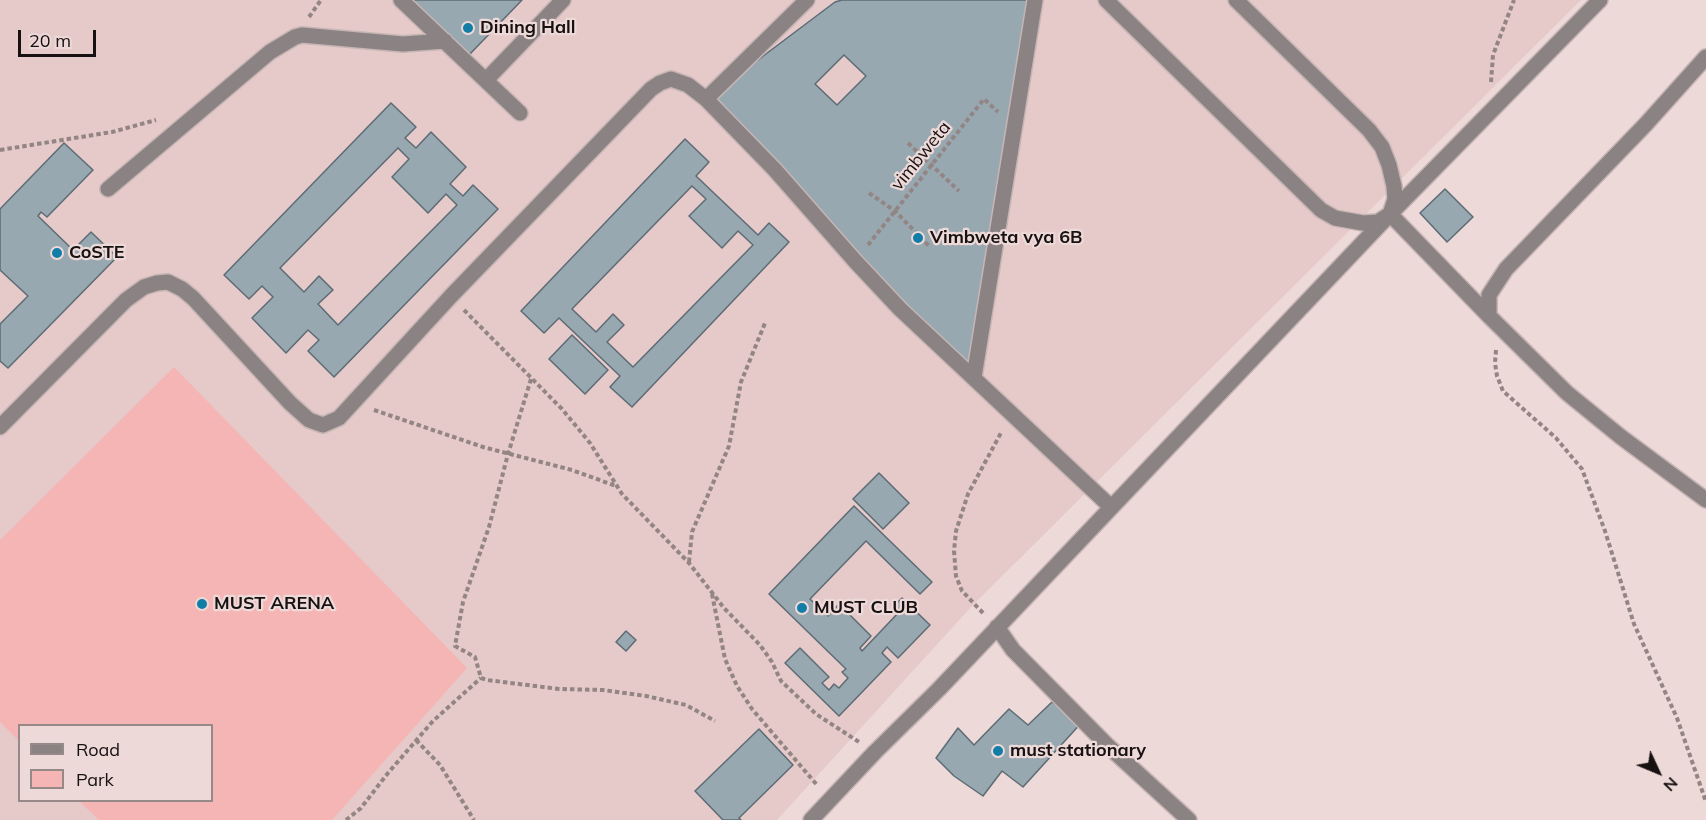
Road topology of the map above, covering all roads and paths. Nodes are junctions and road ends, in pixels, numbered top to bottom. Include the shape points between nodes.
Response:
1 (401, 0) edge
2 (562, 0) edge
3 (807, 0) edge
4 (1035, 0) edge
5 (1106, 0) edge
6 (1236, 0) edge
7 (1514, 0) edge
8 (1600, 0) edge
9 (445, 41) junction
10 (1706, 57) edge
11 (486, 80) junction
12 (706, 99) junction
13 (1490, 112) junction
14 (520, 113) dead end
15 (161, 119) dead end
16 (1013, 127) junction
17 (908, 143) dead end
18 (0, 150) edge
19 (931, 166) junction
20 (108, 189) dead end
21 (958, 191) dead end
22 (868, 193) dead end
23 (895, 211) junction
24 (1390, 214) junction
25 (930, 247) dead end
26 (855, 261) junction
27 (451, 296) junction
28 (1489, 316) junction
29 (765, 323) dead end
30 (1503, 330) junction
31 (974, 377) junction
32 (531, 379) junction
33 (351, 404) junction
34 (1009, 410) junction
35 (0, 428) edge
36 (508, 454) junction
37 (617, 486) junction
38 (1706, 500) edge
39 (1110, 507) junction
40 (689, 563) junction
41 (711, 592) junction
42 (997, 627) junction
43 (481, 678) junction
44 (715, 721) dead end
45 (416, 740) junction
46 (875, 752) junction
47 (831, 800) junction
48 (1706, 802) edge
49 (346, 820) edge
50 (474, 820) edge
51 (811, 820) edge
52 (1189, 820) edge

1 - 9 street
2 - 11 street
3 - 12 street
4 - 16 street
5 - 24 street via 1321,210 1335,218 1363,223 1378,222
6 - 24 street via 1382,147 1394,186
7 - 13 path via 1493,55
8 - 13 street
9 - 11 street
9 - 20 street via 403,44 295,37 270,51
10 - 28 street via 1506,269 1489,295
11 - 14 street
12 - 26 street
12 - 27 street via 688,85 671,79 660,82
13 - 24 street
15 - 18 path via 112,132
16 - 19 path, vimbweta via 984,99
16 - 31 street
17 - 19 path
19 - 21 path
19 - 23 path, vimbweta
22 - 23 path
23 - 25 path
23 - 26 path, vimbweta
24 - 28 street
24 - 39 street
26 - 31 street
27 - 32 path
27 - 33 street
28 - 30 street
29 - 40 path via 741,382 729,446 692,532
30 - 38 street via 1567,393
30 - 48 path via 1495,363 1503,391 1556,438 1582,470 1634,624 1677,718
31 - 34 street
32 - 36 path
32 - 37 path via 590,443
33 - 35 street via 339,418 323,425 309,420 193,298 168,282 144,287 120,305
33 - 36 path
34 - 39 street
34 - 42 path via 999,438 968,494 954,551 962,591
36 - 37 path
36 - 43 path via 456,634 455,646 475,657
37 - 40 path
39 - 42 street
40 - 41 path
41 - 46 path via 760,645 781,681 802,704
41 - 47 path via 725,659 737,686 752,709
42 - 46 street
42 - 52 street via 1013,650 1107,746
43 - 44 path via 646,696 686,705
43 - 45 path
45 - 49 path via 361,808
45 - 50 path via 440,765
46 - 47 street
47 - 51 street

